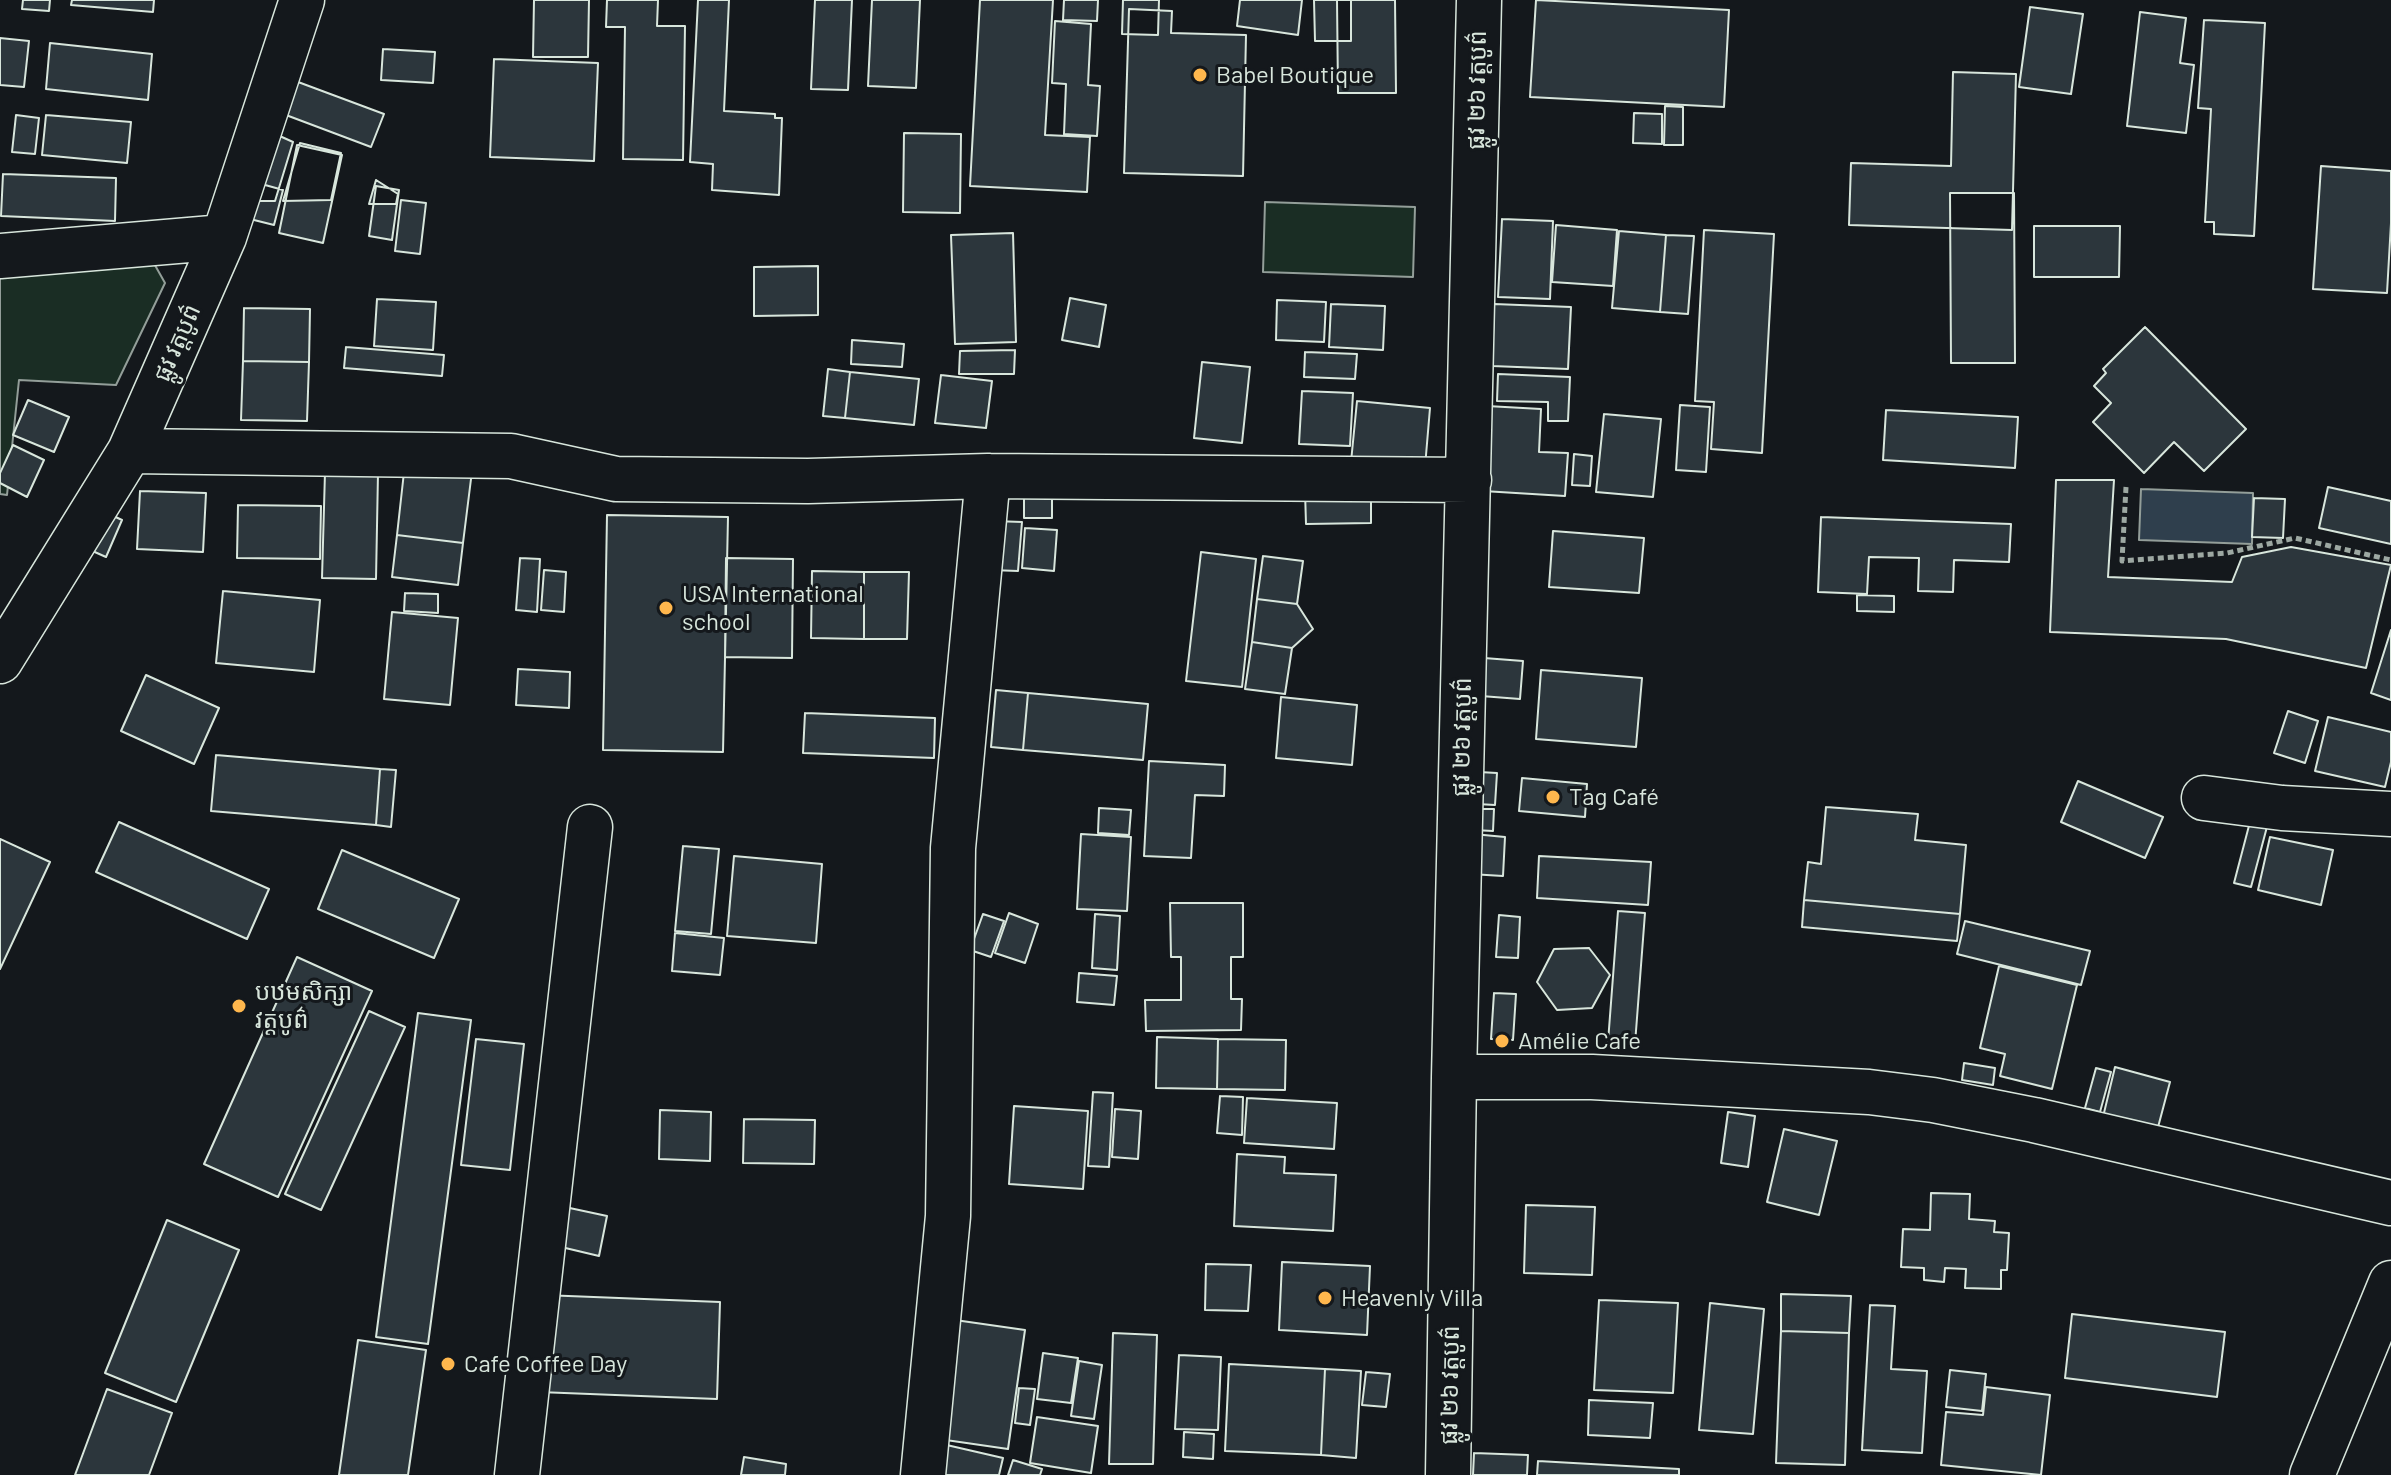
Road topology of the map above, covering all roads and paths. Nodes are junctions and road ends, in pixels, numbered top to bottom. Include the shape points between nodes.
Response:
1 (302, 0) edge
2 (1479, 0) edge
3 (224, 237) junction
4 (0, 256) edge
5 (130, 451) junction
6 (988, 476) junction
7 (1469, 480) junction
8 (2126, 487) dead end
9 (2391, 560) edge
10 (0, 661) edge
11 (2204, 798) dead end
12 (2391, 814) edge
13 (590, 827) dead end
14 (1454, 1077) junction
15 (2391, 1203) edge
16 (2391, 1283) edge
17 (517, 1475) edge
18 (923, 1475) edge
19 (1448, 1475) edge
20 (2312, 1475) edge

1 - 3 street, ផ្លូវ វត្តបូព៌
2 - 7 street, ផ្លូវ ២៦ វត្តបូព៌
3 - 4 street
3 - 5 street, ផ្លូវ វត្តបូព៌
5 - 6 street via 511,456 616,479
5 - 10 street, ផ្លូវ វត្តបូព៌
6 - 7 street
6 - 18 street via 953,848 948,1216
7 - 14 street, ផ្លូវ ២៦ វត្តបូព៌
8 - 9 path via 2122,561 2227,553 2295,538
11 - 12 street
13 - 17 street
14 - 15 street via 1592,1077 1933,1100
14 - 19 street, ផ្លូវ ២៦ វត្តបូព៌
16 - 20 street

